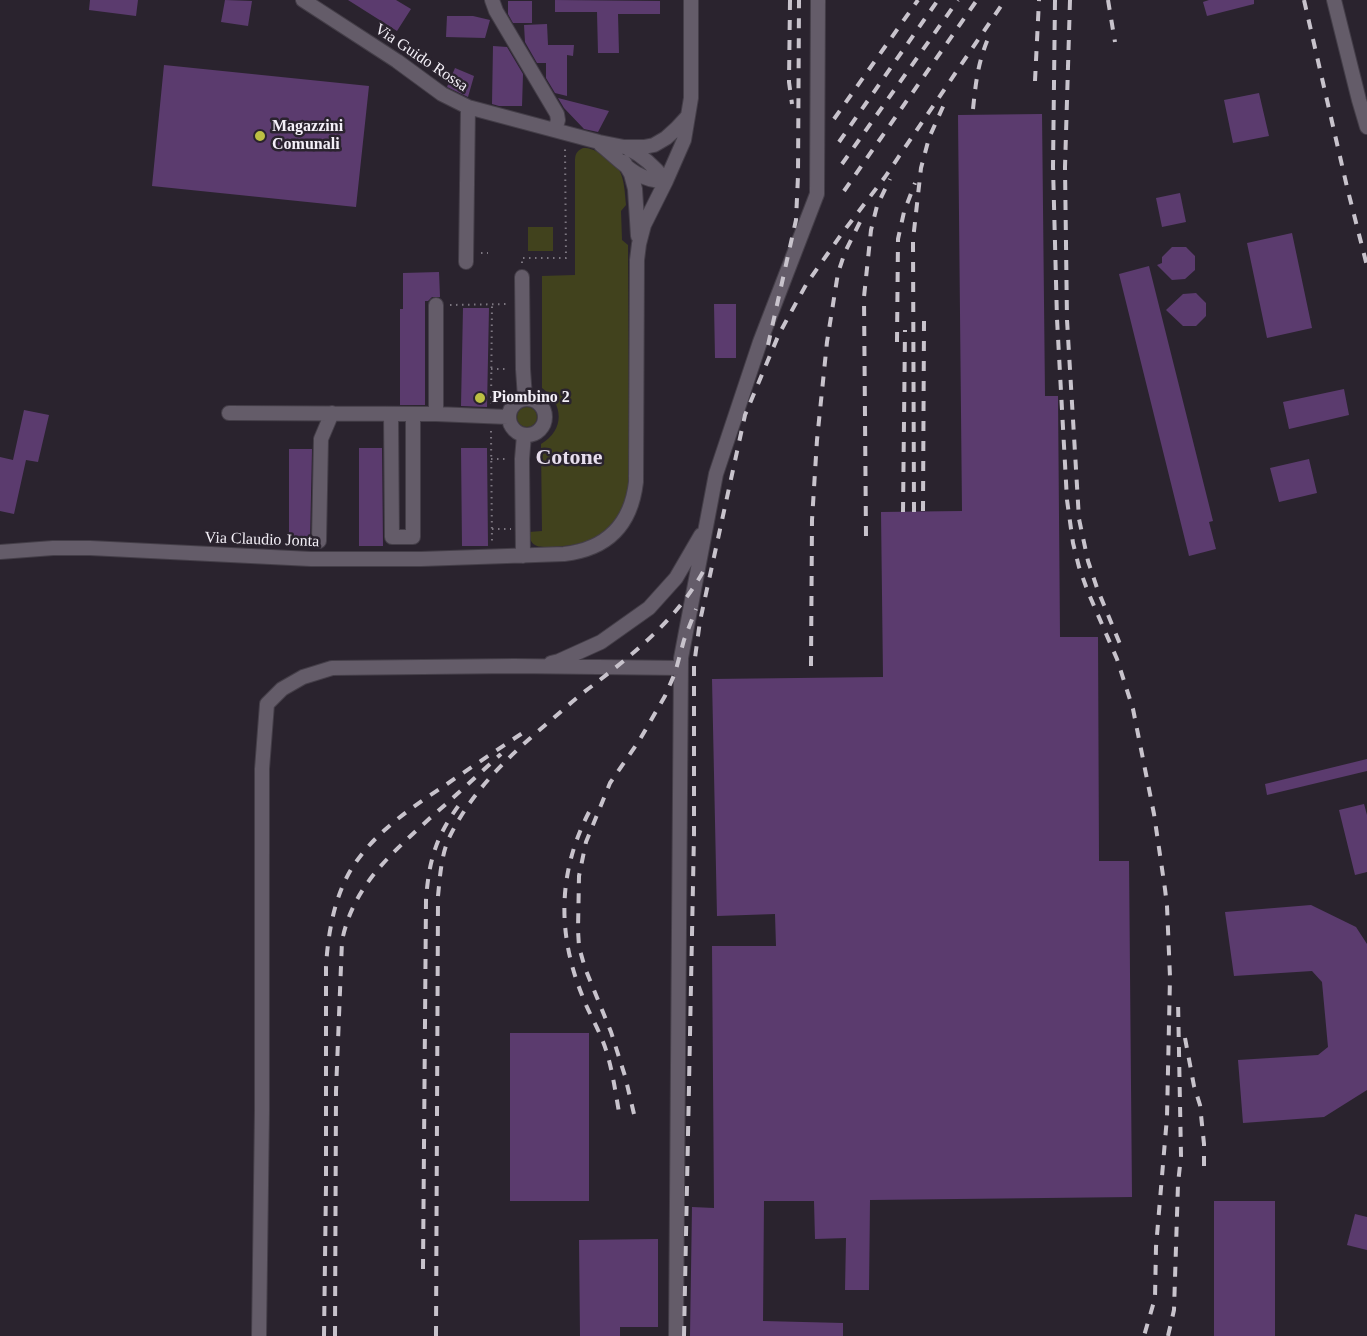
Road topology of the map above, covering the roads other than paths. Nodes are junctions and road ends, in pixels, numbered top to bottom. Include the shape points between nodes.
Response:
1 (303, 0) edge
2 (492, 0) edge
3 (691, 0) edge
4 (818, 0) edge
5 (1334, 0) edge
6 (468, 107) junction
7 (689, 115) junction
8 (1367, 127) edge
9 (555, 130) junction
10 (599, 142) junction
11 (624, 147) junction
12 (624, 162) junction
13 (666, 181) junction
14 (639, 244) junction
15 (466, 262) dead end
16 (522, 276) road end
17 (436, 305) road end
18 (525, 398) junction
19 (229, 413) dead end
20 (332, 413) junction
21 (392, 414) junction
22 (413, 414) junction
23 (436, 414) junction
24 (508, 417) junction
25 (524, 435) junction
26 (706, 525) junction
27 (319, 541) dead end
28 (0, 552) edge
29 (523, 556) junction
30 (535, 666) junction
31 (681, 668) junction
32 (259, 1336) edge
33 (676, 1336) edge

1 - 6 street, Via Guido Rossa via 442,94
2 - 9 street via 557,114
3 - 7 street, Via Claudio Jonta
4 - 26 street via 817,194 760,342 716,474
5 - 8 street
6 - 9 street, Via Guido Rossa
6 - 15 street
7 - 11 street, Via Guido Rossa via 654,145
7 - 13 street, Via Claudio Jonta via 684,140
9 - 10 street, Via Guido Rossa
10 - 11 street, Via Guido Rossa
10 - 12 street, Via Guido Rossa
11 - 13 street, Via Guido Rossa via 651,163
12 - 13 street, Via Guido Rossa via 645,178
12 - 14 street, Via Guido Rossa via 635,189
13 - 14 street, Via Claudio Jonta
14 - 29 street, Via Claudio Jonta via 636,482 630,510 614,533 591,549
16 - 18 street
17 - 23 street
18 - 24 street via 513,404
18 - 25 street via 543,407 545,421 538,432
19 - 20 street
20 - 21 street
20 - 27 street via 321,439
21 - 22 street
21 - 22 street via 392,537 413,537
22 - 23 street
23 - 24 street
24 - 25 street via 513,429
25 - 29 street
26 - 30 street via 676,578 649,608 602,642 559,661
26 - 31 street
28 - 29 street, Via Claudio Jonta via 90,548 311,558
30 - 31 street
30 - 32 street via 332,668 303,677 267,704 262,769
31 - 33 street

